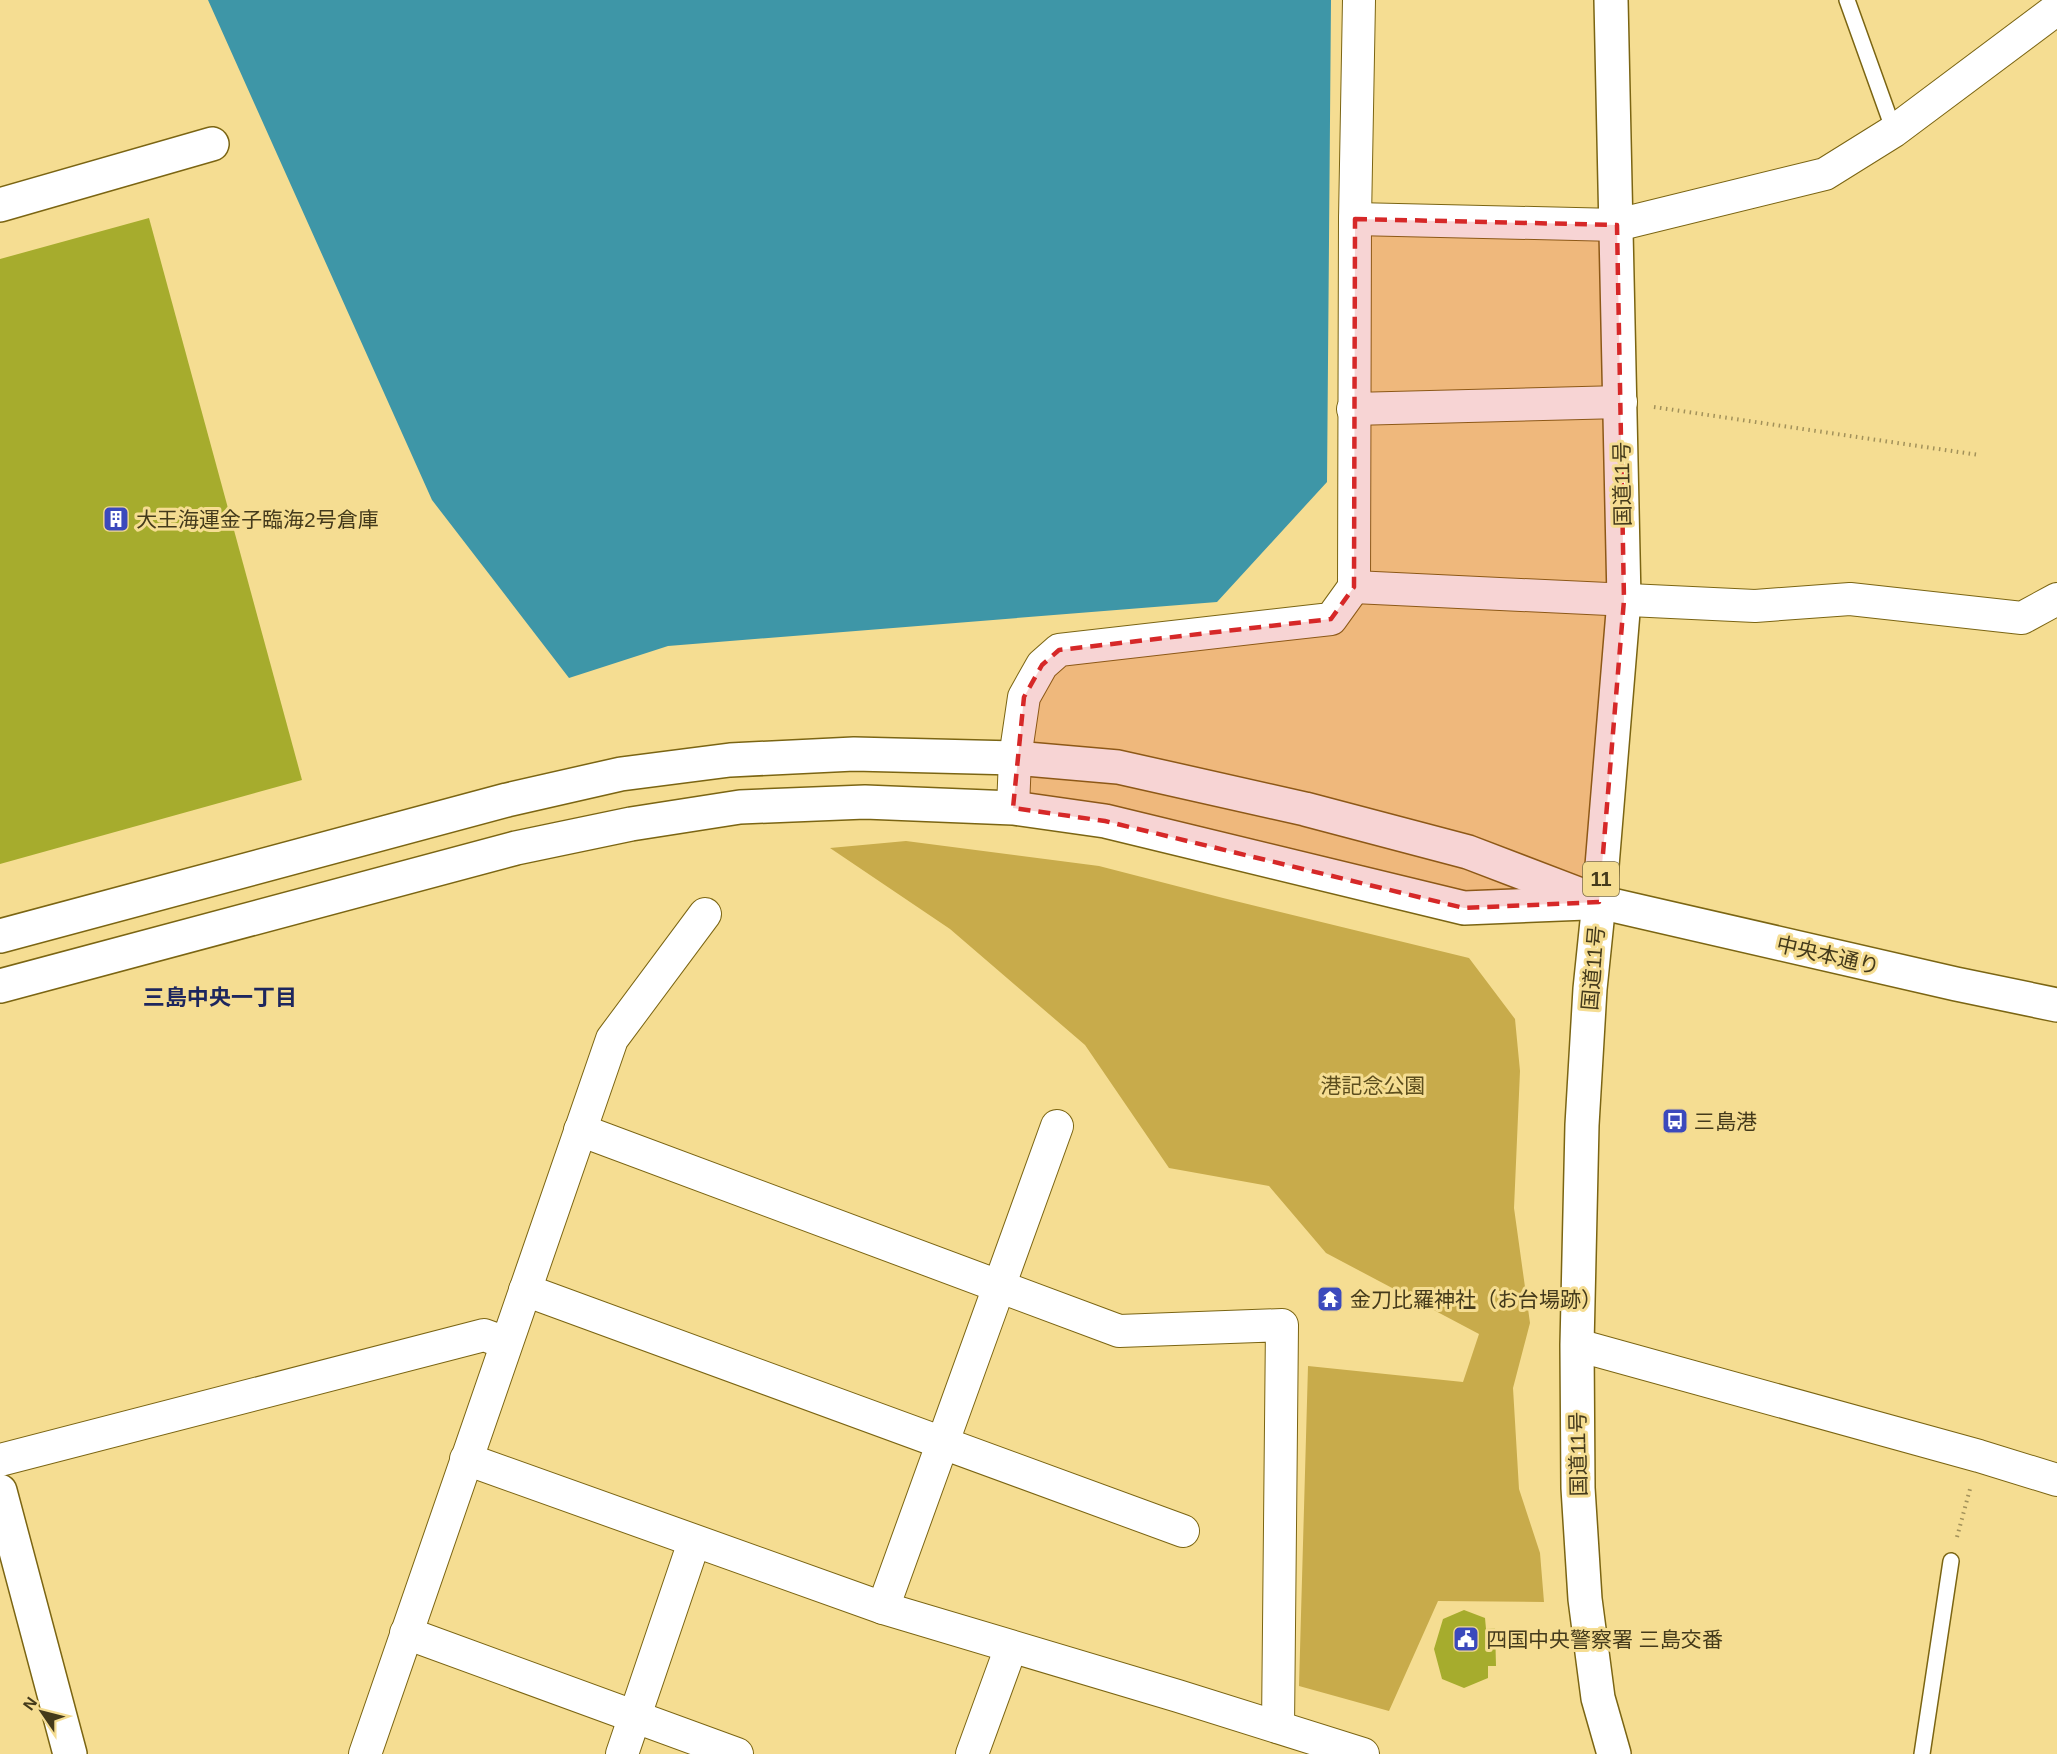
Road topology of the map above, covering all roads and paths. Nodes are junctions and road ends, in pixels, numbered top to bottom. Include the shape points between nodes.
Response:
1 (1359, 0) edge
2 (1611, 0) edge
3 (1848, 0) edge
4 (2057, 9) edge
5 (1894, 131) junction
6 (212, 144) dead end
7 (0, 205) edge
8 (1355, 219) junction
9 (1617, 225) junction
10 (1621, 402) junction
11 (1353, 409) junction
12 (1979, 455) dead end
13 (1354, 587) junction
14 (2057, 598) edge
15 (1624, 600) junction
16 (1015, 758) junction
17 (1013, 808) junction
18 (1599, 902) junction
19 (705, 914) dead end
20 (0, 936) edge
21 (0, 986) edge
22 (2057, 1005) edge
23 (1057, 1126) dead end
24 (580, 1130) junction
25 (998, 1288) junction
26 (525, 1290) junction
27 (506, 1343) junction
28 (1577, 1345) junction
29 (942, 1443) junction
30 (1979, 1456) junction
31 (466, 1459) junction
32 (0, 1460) edge
33 (2057, 1480) edge
34 (0, 1491) edge
35 (1183, 1531) dead end
36 (694, 1542) junction
37 (1951, 1561) joint
38 (882, 1608) junction
39 (406, 1633) junction
40 (1011, 1647) junction
41 (635, 1717) junction
42 (1278, 1727) junction
43 (70, 1754) edge
44 (365, 1754) edge
45 (622, 1754) edge
46 (737, 1754) edge
47 (972, 1754) edge
48 (1363, 1754) edge
49 (1614, 1754) edge
50 (1922, 1754) edge

1 - 8 street
2 - 9 main road, 国道11号 / 11
3 - 5 lane
4 - 5 street
5 - 9 street via 1825,174
6 - 7 main road
8 - 9 street
8 - 11 street
9 - 10 main road, 国道11号 / 11
10 - 11 street
10 - 12 path
10 - 15 main road, 国道11号 / 11
11 - 13 street
13 - 15 street
13 - 16 street via 1331,619 1059,650 1042,665 1024,697
14 - 15 street via 2022,618 1850,598 1755,606
15 - 18 main road, 国道11号 / 11
16 - 17 street
16 - 18 main road via 1119,767 1305,809 1468,852
16 - 20 main road via 854,754 730,760 621,774 496,803
17 - 18 main road via 1105,821 1464,908
17 - 21 main road via 865,802 740,807 631,824 516,848
18 - 22 main road, 中央本通り
18 - 28 main road, 国道11号 / 11 via 1582,1125
19 - 24 street via 612,1039
23 - 25 street
24 - 25 street
24 - 26 street
25 - 29 street
25 - 42 street via 1119,1331 1282,1324
26 - 27 street
26 - 29 street
27 - 31 street
27 - 32 street via 484,1335
28 - 30 street
28 - 49 main road, 国道11号 / 11 via 1578,1488 1585,1599 1598,1698
29 - 35 street
29 - 38 street
30 - 33 street
30 - 37 path
31 - 36 street
31 - 39 street
34 - 43 main road
36 - 38 street
36 - 41 street
37 - 50 lane
38 - 40 street
39 - 41 street
39 - 44 street
40 - 42 street
40 - 47 street
41 - 45 street
41 - 46 street
42 - 48 street

